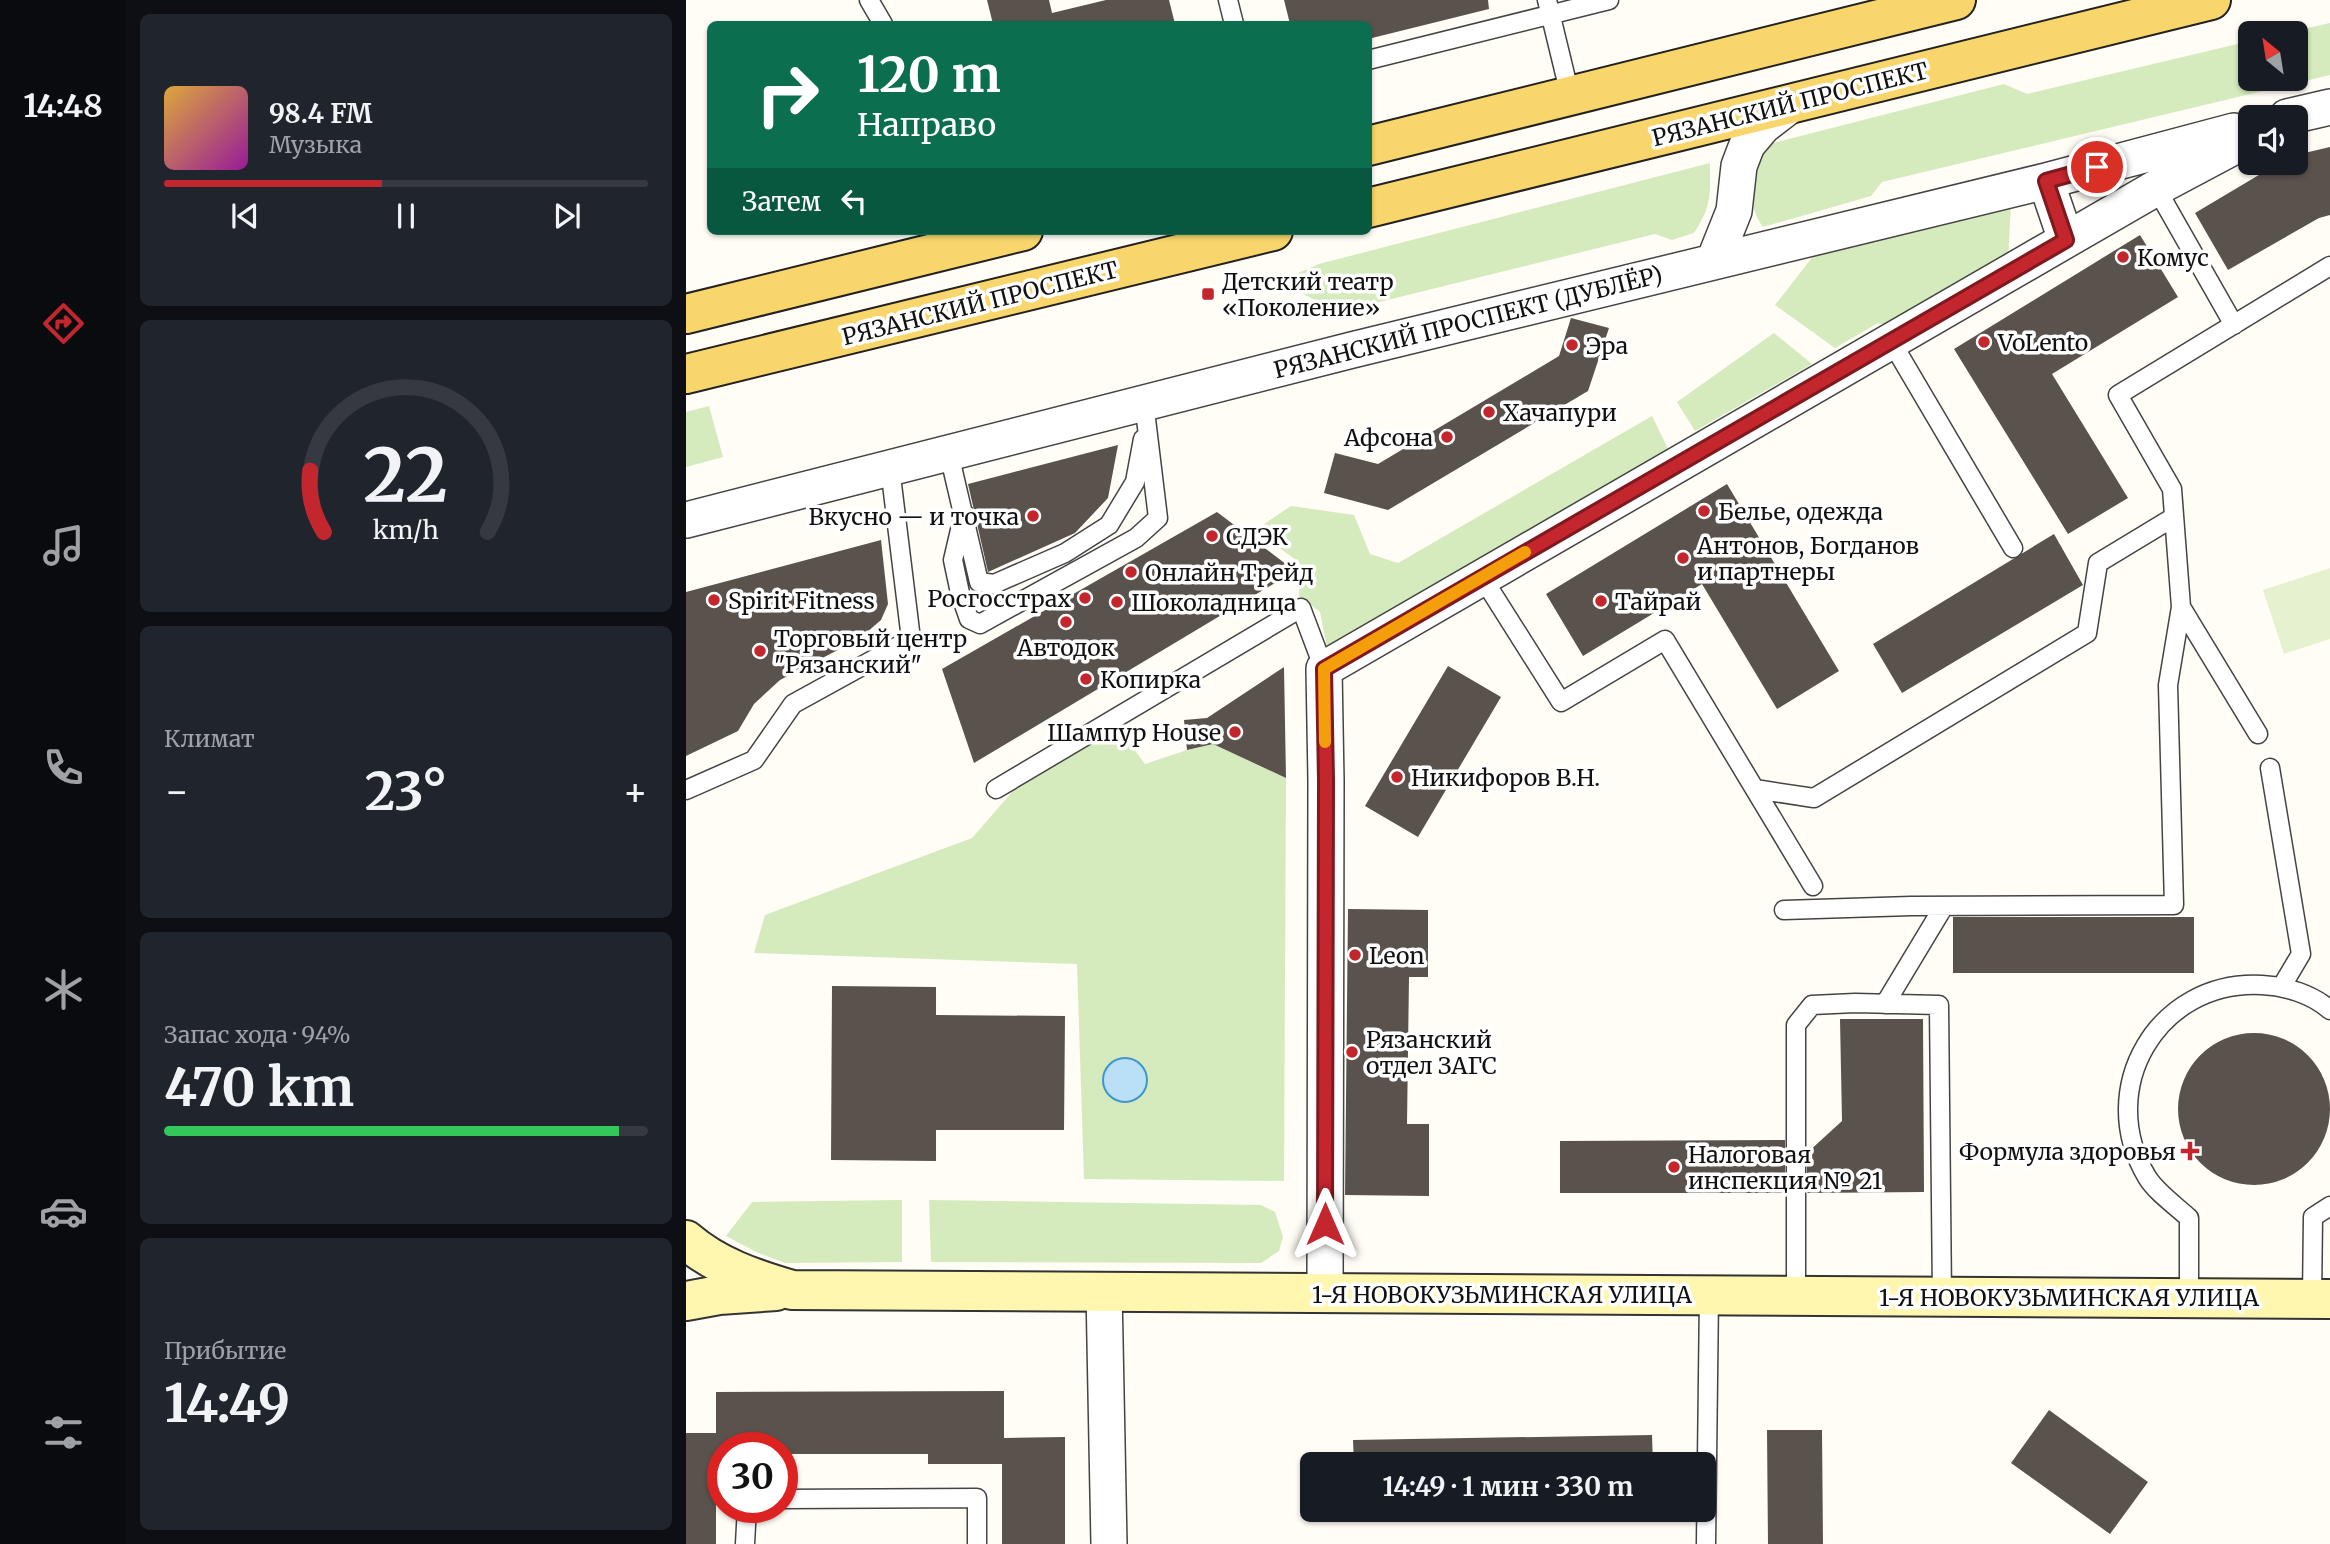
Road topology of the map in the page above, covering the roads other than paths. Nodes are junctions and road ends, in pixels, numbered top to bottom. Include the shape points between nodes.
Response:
1 (869, 0) edge
2 (1228, 0) edge
3 (1609, 0) edge
4 (1956, 0) edge
5 (2210, 0) edge
6 (1914, 5) edge
7 (1549, 7) edge
8 (881, 21) edge
9 (1233, 21) edge
10 (1372, 60) edge
11 (1570, 96) junction
12 (1793, 103) junction
13 (2330, 107) edge
14 (2308, 112) edge
15 (2238, 130) edge
16 (2238, 144) edge
17 (1372, 145) edge
18 (2046, 181) junction
19 (2156, 188) junction
20 (1372, 207) edge
21 (1007, 235) edge
22 (1257, 235) edge
23 (2066, 240) junction
24 (1714, 261) junction
25 (2330, 266) edge
26 (686, 298) edge
27 (743, 300) junction
28 (686, 314) edge
29 (2234, 324) junction
30 (1891, 341) junction
31 (686, 374) edge
32 (1146, 411) junction
33 (949, 454) junction
34 (890, 468) junction
35 (964, 513) junction
36 (2174, 517) junction
37 (686, 520) edge
38 (2014, 548) dead end
39 (1482, 577) junction
40 (2181, 607) junction
41 (1324, 669) junction
42 (2258, 734) dead end
43 (2270, 768) dead end
44 (996, 789) dead end
45 (1755, 789) junction
46 (686, 790) edge
47 (1813, 887) dead end
48 (1944, 906) junction
49 (1784, 910) dead end
50 (2282, 986) junction
51 (1885, 1004) junction
52 (2330, 1010) edge
53 (2330, 1206) edge
54 (688, 1246) edge
55 (792, 1290) junction
56 (1104, 1291) junction
57 (1325, 1293) junction
58 (1709, 1295) junction
59 (1796, 1296) junction
60 (1942, 1297) junction
61 (2189, 1298) junction
62 (2321, 1299) edge
63 (686, 1301) edge
64 (798, 1499) edge
65 (746, 1523) edge
66 (745, 1544) edge
67 (977, 1544) edge
68 (1109, 1544) edge
69 (1706, 1544) edge

1 - 8 lane
2 - 9 lane
3 - 7 lane
4 - 6 main road
5 - 12 main road, РЯЗАНСКИЙ ПРОСПЕКТ
6 - 11 main road
7 - 10 lane
7 - 11 lane
11 - 17 main road
12 - 20 main road, РЯЗАНСКИЙ ПРОСПЕКТ
12 - 24 street via 1747,145 1739,166 1734,211
13 - 14 street
15 - 18 street, РЯЗАНСКИЙ ПРОСПЕКТ (ДУБЛЁР)
16 - 19 street
18 - 23 street
18 - 24 street, РЯЗАНСКИЙ ПРОСПЕКТ (ДУБЛЁР)
19 - 23 street
19 - 29 lane
21 - 27 main road
22 - 31 main road, РЯЗАНСКИЙ ПРОСПЕКТ
23 - 30 street
24 - 32 street, РЯЗАНСКИЙ ПРОСПЕКТ (ДУБЛЁР)
25 - 29 lane
26 - 27 street
27 - 28 main road
29 - 36 lane via 2118,396 2172,489
30 - 38 lane
30 - 39 street
32 - 33 street, РЯЗАНСКИЙ ПРОСПЕКТ (ДУБЛЁР)
32 - 35 lane via 1135,482 1109,525 1065,553 994,584 979,582
32 - 35 lane via 1158,518 1136,538 980,624 969,619 953,560
33 - 34 street, РЯЗАНСКИЙ ПРОСПЕКТ (ДУБЛЁР)
33 - 35 lane
34 - 37 street, РЯЗАНСКИЙ ПРОСПЕКТ (ДУБЛЁР)
34 - 46 lane via 911,639 793,704 754,760
36 - 40 lane
36 - 45 lane via 2098,563 2087,633 1814,798
39 - 41 street
39 - 45 lane via 1560,702 1665,640
40 - 42 lane
40 - 48 lane via 2168,685 2174,905
41 - 44 lane via 1301,608
41 - 57 street
43 - 50 lane via 2301,954
45 - 47 lane
48 - 49 lane
48 - 51 lane
50 - 52 lane
50 - 61 lane via 2238,984 2196,997 2166,1017 2140,1053 2128,1095 2130,1139 2148,1179 2189,1218
51 - 59 lane via 1812,1005 1796,1024
51 - 60 lane via 1939,1004
53 - 62 lane via 2313,1217
54 - 55 street, 1-Я НОВОКУЗЬМИНСКАЯ УЛИЦА via 757,1280
55 - 56 street, 1-Я НОВОКУЗЬМИНСКАЯ УЛИЦА
55 - 63 street
56 - 57 street, 1-Я НОВОКУЗЬМИНСКАЯ УЛИЦА
56 - 68 street
57 - 58 street, 1-Я НОВОКУЗЬМИНСКАЯ УЛИЦА
58 - 59 street, 1-Я НОВОКУЗЬМИНСКАЯ УЛИЦА
58 - 69 lane
59 - 60 street, 1-Я НОВОКУЗЬМИНСКАЯ УЛИЦА
60 - 61 street, 1-Я НОВОКУЗЬМИНСКАЯ УЛИЦА
61 - 62 street, 1-Я НОВОКУЗЬМИНСКАЯ УЛИЦА
64 - 67 lane via 977,1497
65 - 66 lane

